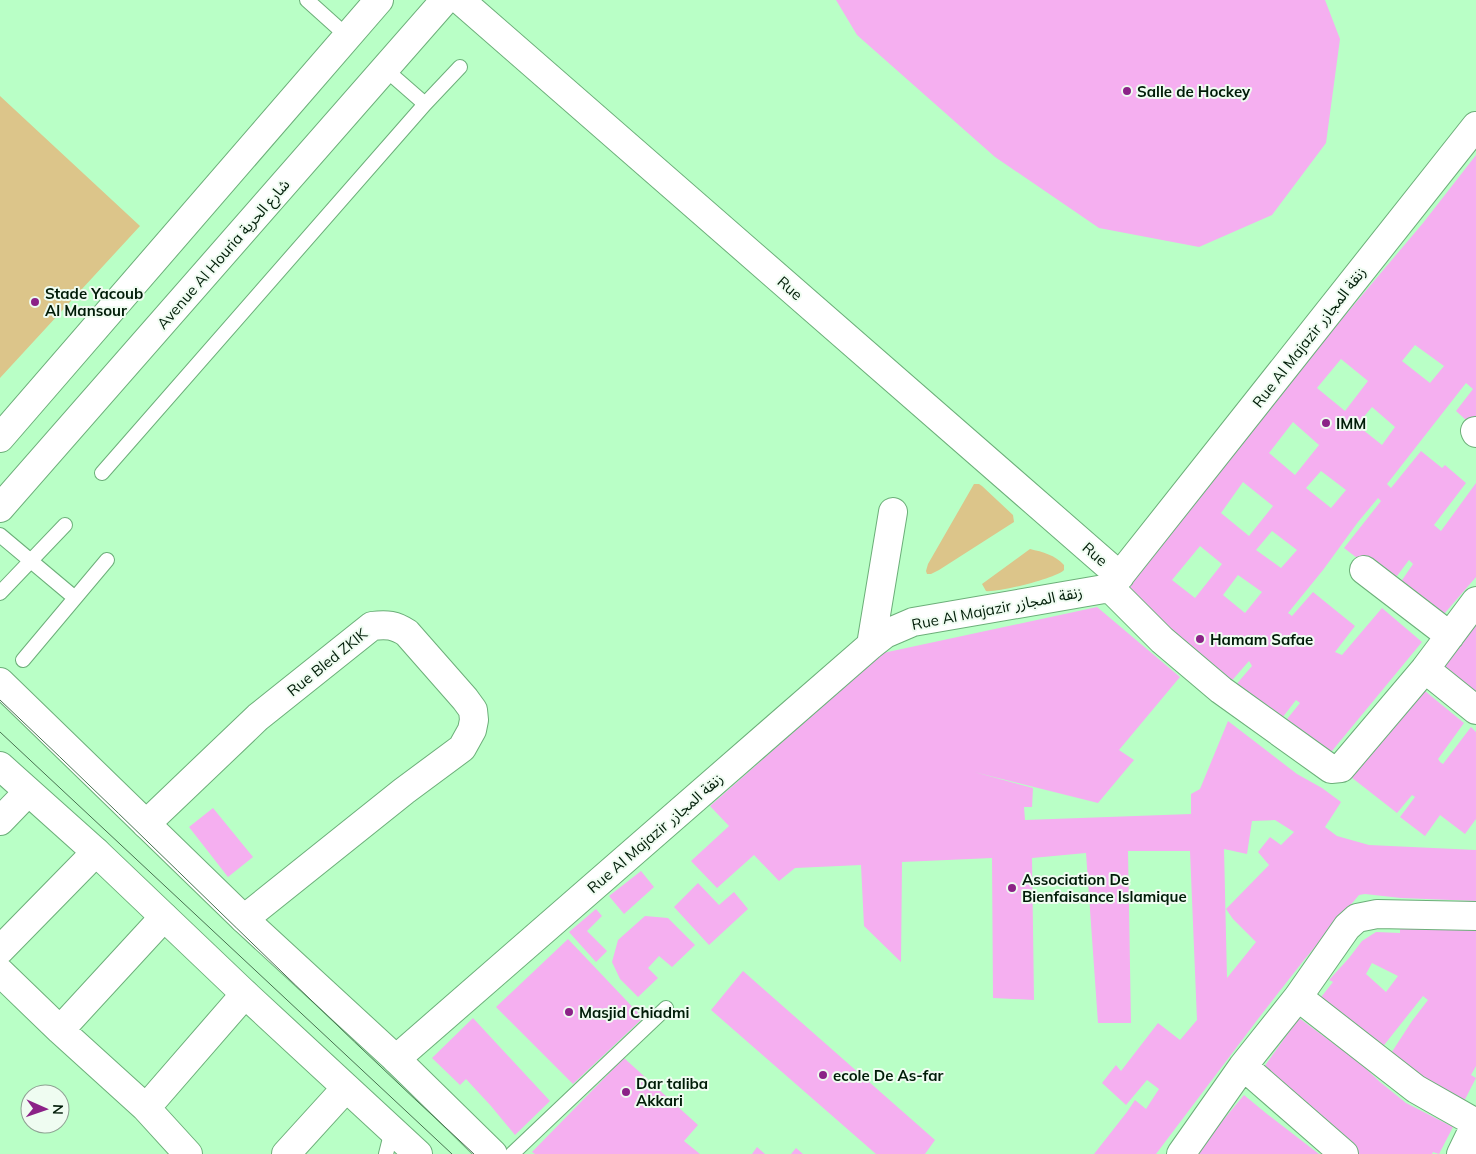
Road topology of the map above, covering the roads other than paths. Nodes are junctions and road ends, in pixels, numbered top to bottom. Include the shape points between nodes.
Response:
1 (307, 0) edge
2 (379, 0) edge
3 (445, 0) edge
4 (460, 0) edge
5 (347, 36) junction
6 (460, 67) dead end
7 (385, 69) junction
8 (425, 104) junction
9 (1476, 126) edge
10 (0, 438) edge
11 (102, 473) dead end
12 (0, 508) edge
13 (893, 512) dead end
14 (64, 525) dead end
15 (0, 536) edge
16 (107, 560) dead end
17 (31, 561) junction
18 (1364, 570) dead end
19 (1115, 582) junction
20 (0, 593) edge
21 (76, 598) junction
22 (1475, 604) edge
23 (1450, 636) junction
24 (870, 645) junction
25 (23, 660) dead end
26 (1426, 669) junction
27 (0, 682) edge
28 (1476, 710) edge
29 (0, 766) edge
30 (28, 792) junction
31 (0, 821) edge
32 (146, 824) junction
33 (96, 852) junction
34 (1476, 916) edge
35 (164, 917) junction
36 (244, 919) junction
37 (0, 950) edge
38 (0, 972) edge
39 (245, 994) junction
40 (1298, 997) junction
41 (666, 1008) dead end
42 (60, 1030) junction
43 (396, 1059) junction
44 (1243, 1066) junction
45 (346, 1088) junction
46 (146, 1108) junction
47 (1476, 1123) edge
48 (388, 1148) edge
49 (1184, 1153) edge
50 (188, 1154) edge
51 (286, 1154) edge
52 (418, 1154) edge
53 (493, 1154) edge
54 (512, 1154) edge
55 (1344, 1154) edge
56 (1461, 1154) edge

1 - 5 lane
2 - 5 street
3 - 7 street, Avenue Al Houria شارع الحرية
4 - 19 street, Rue
5 - 10 street
6 - 8 lane
7 - 8 lane
7 - 12 street, Avenue Al Houria شارع الحرية
8 - 11 lane
9 - 19 street, Rue Al Majazir زنقة المجازر
13 - 24 street
14 - 17 lane
15 - 17 lane
16 - 21 lane
17 - 20 lane
17 - 21 lane
18 - 23 street
19 - 24 street, Rue Al Majazir زنقة المجازر via 913,622 885,634
19 - 26 street, Rue via 1162,640 1221,690 1331,769 1341,768
21 - 25 lane
22 - 23 street
23 - 26 street
24 - 43 street, Rue Al Majazir زنقة المجازر
26 - 28 street
27 - 32 street
29 - 30 street
30 - 31 street
30 - 33 street
32 - 36 street
32 - 36 street, Rue Bled ZKIK via 258,718 372,626 387,624 407,633 466,699 472,710 472,730 462,748
33 - 35 street
33 - 37 street
34 - 40 street via 1377,914 1357,918 1347,927
35 - 39 street
35 - 42 street
36 - 43 street
38 - 42 street
39 - 45 street
39 - 46 street
40 - 44 street
40 - 47 street via 1416,1089
41 - 54 lane
42 - 46 street
43 - 53 street
44 - 49 street
44 - 55 street
45 - 48 street
45 - 51 street
46 - 50 street
47 - 56 street
48 - 52 street

